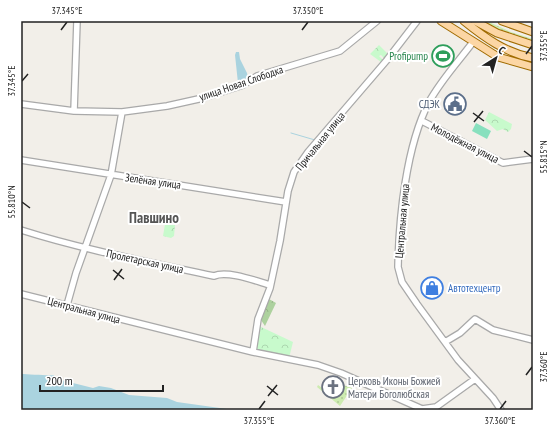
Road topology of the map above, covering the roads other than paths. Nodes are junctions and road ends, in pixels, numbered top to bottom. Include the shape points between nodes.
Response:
1 (77, 21) edge
2 (377, 21) edge
3 (417, 21) edge
4 (441, 21) edge
5 (464, 21) edge
6 (475, 21) edge
7 (502, 21) edge
8 (533, 31) edge
9 (473, 42) junction
10 (533, 45) edge
11 (533, 58) edge
12 (533, 67) edge
13 (21, 104) edge
14 (74, 111) junction
15 (122, 112) junction
16 (422, 121) junction
17 (533, 159) edge
18 (21, 160) edge
19 (110, 175) junction
20 (286, 202) junction
21 (21, 230) edge
22 (86, 248) junction
23 (270, 285) junction
24 (21, 294) edge
25 (67, 305) junction
26 (533, 340) edge
27 (445, 342) junction
28 (253, 352) junction
29 (475, 379) junction
30 (422, 410) edge
31 (501, 410) edge

1 - 14 street
2 - 15 street, улица Новая Слободка via 340,51 257,76 243,85 203,98
3 - 20 street, Причальная улица via 297,166 290,181
4 - 9 main road
5 - 11 main road via 500,47
6 - 10 main road via 486,28
7 - 8 main road
9 - 12 main road via 498,57
9 - 16 street, Центральная улица via 437,89
13 - 14 street, улица Новая Слободка
14 - 15 street, улица Новая Слободка
15 - 19 street
16 - 17 street, Молодёжная улица via 503,163
16 - 27 street, Центральная улица via 407,172 398,267 402,282
18 - 19 street, Зелёная улица
19 - 20 street, Зелёная улица
19 - 22 street
20 - 23 street, Причальная улица
21 - 22 street, Пролетарская улица
22 - 23 street, Пролетарская улица via 214,276 218,274 239,277
22 - 25 street
23 - 28 street, Причальная улица via 258,319
24 - 25 street, Центральная улица
25 - 28 street, Центральная улица
26 - 27 street via 493,330 475,318 460,333
27 - 29 street, Центральная улица
28 - 30 street, Центральная улица via 325,367
29 - 30 street, Центральная улица via 436,407
29 - 31 street

